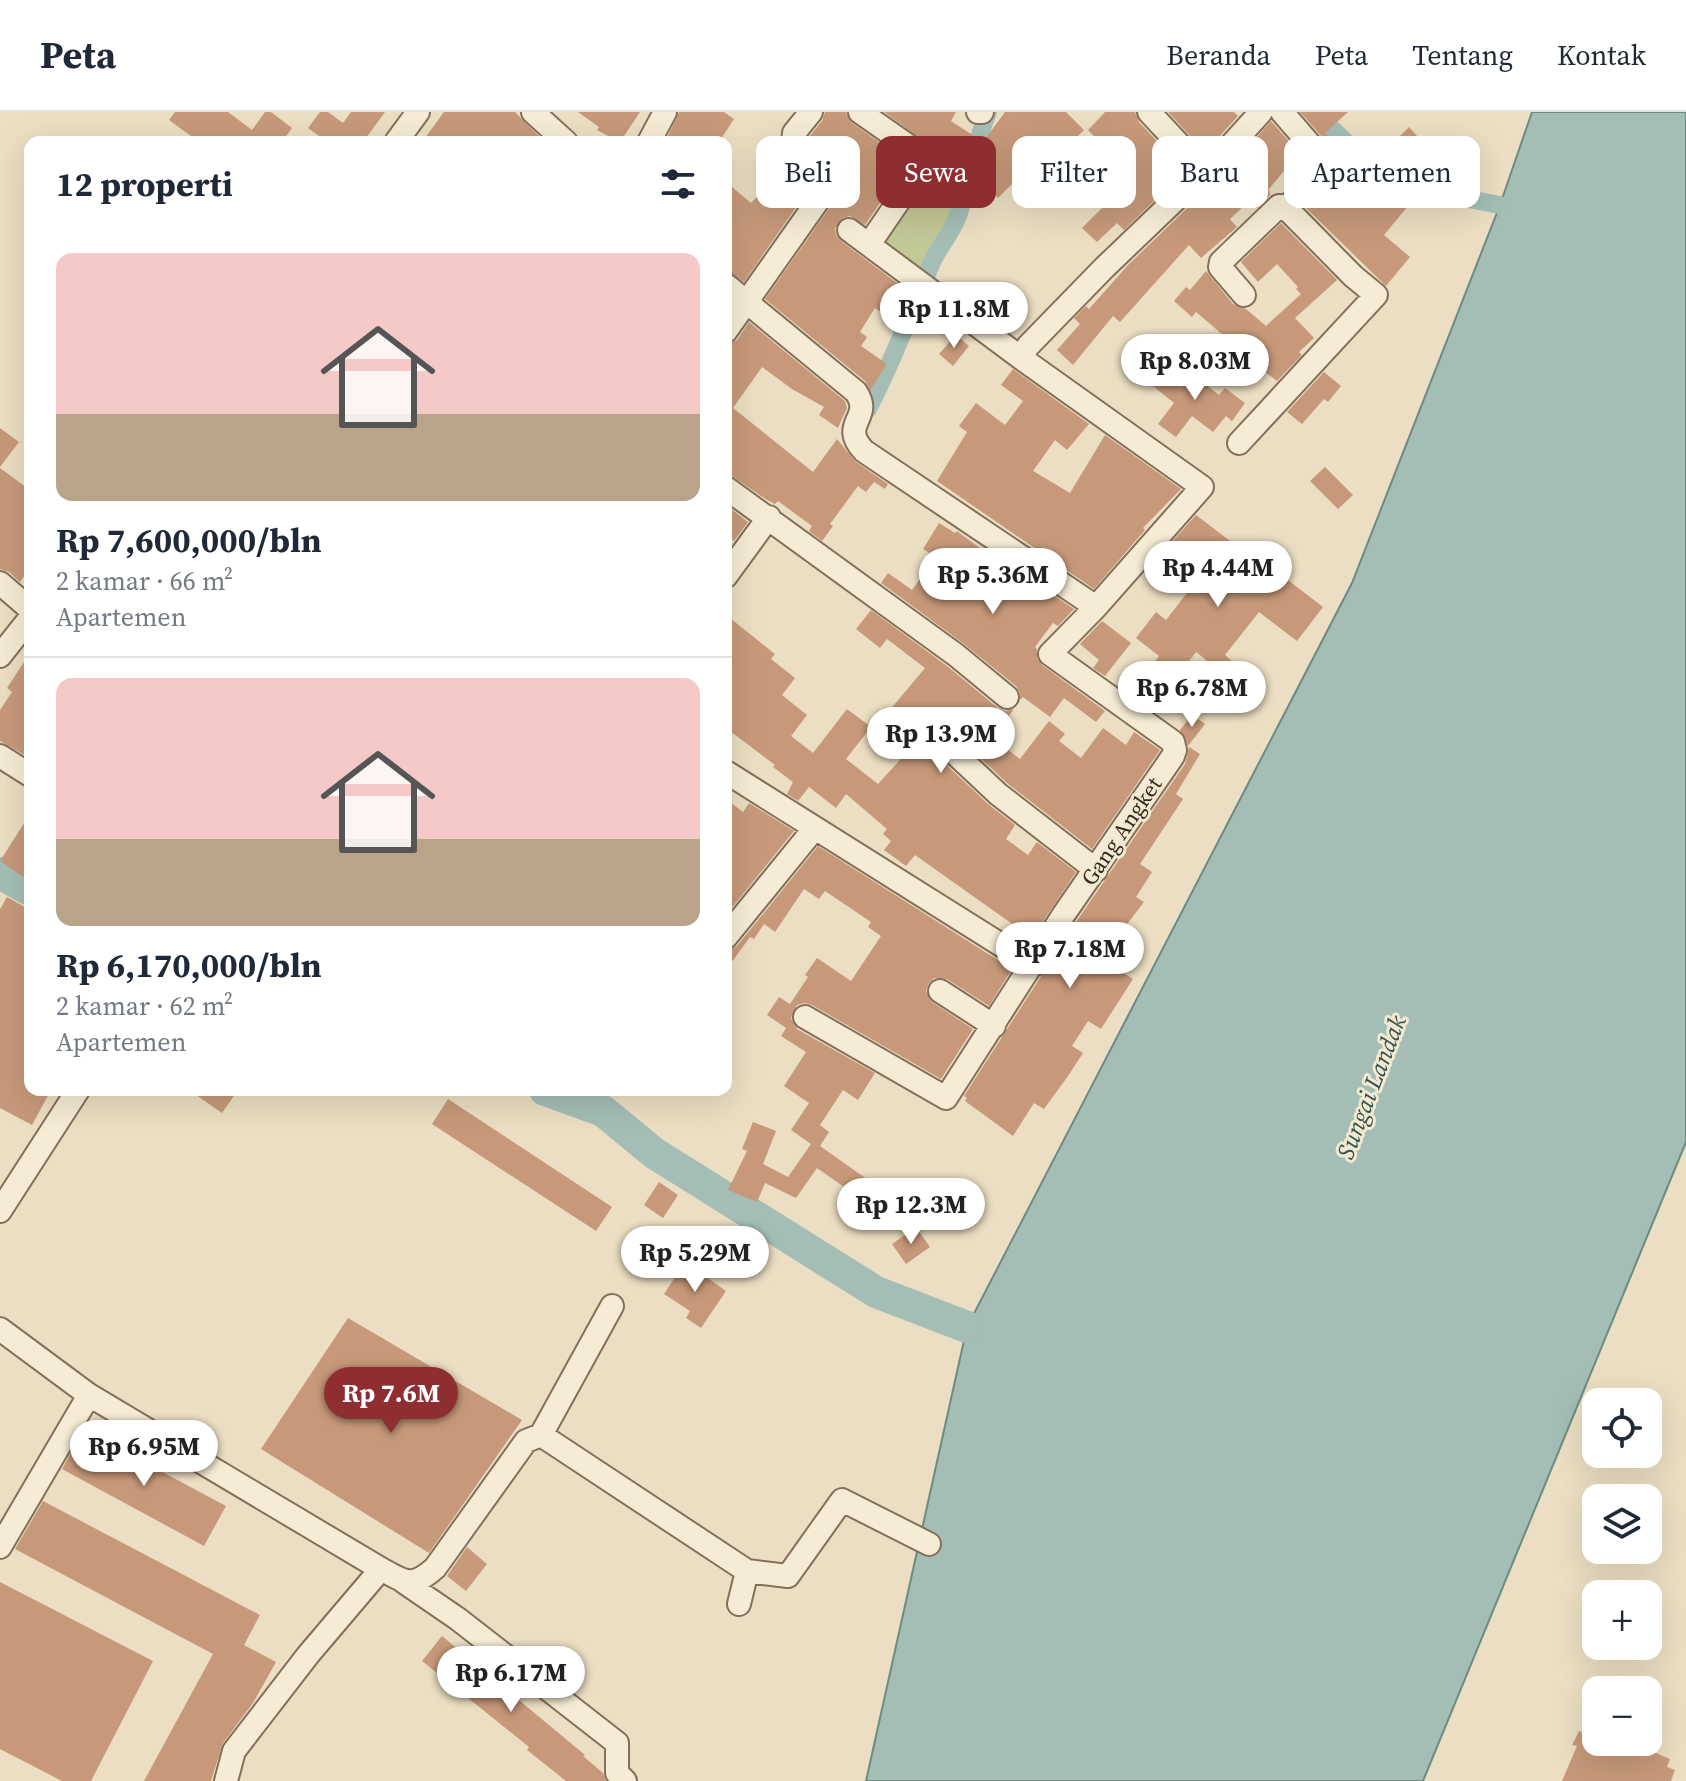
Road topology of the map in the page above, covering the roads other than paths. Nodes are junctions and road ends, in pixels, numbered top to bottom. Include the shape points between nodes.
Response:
1 (418, 112) edge
2 (533, 112) edge
3 (665, 112) edge
4 (811, 112) edge
5 (860, 112) edge
6 (1149, 112) edge
7 (1261, 112) edge
8 (1282, 112) edge
9 (400, 136) edge
10 (559, 136) edge
11 (652, 136) edge
12 (894, 136) edge
13 (1171, 136) edge
14 (1239, 136) edge
15 (1303, 136) edge
16 (1284, 207) edge
17 (894, 208) edge
18 (1166, 208) edge
19 (1287, 208) edge
20 (849, 230) dead end
21 (870, 243) junction
22 (732, 290) edge
23 (1244, 295) dead end
24 (745, 302) junction
25 (732, 322) edge
26 (1021, 358) junction
27 (1239, 443) dead end
28 (732, 492) edge
29 (769, 517) junction
30 (732, 568) edge
31 (0, 583) edge
32 (24, 604) edge
33 (1096, 607) junction
34 (24, 626) edge
35 (0, 656) edge
36 (1007, 697) dead end
37 (947, 746) dead end
38 (0, 756) edge
39 (24, 771) edge
40 (732, 776) edge
41 (814, 829) junction
42 (1096, 870) junction
43 (732, 930) edge
44 (1033, 965) junction
45 (940, 991) dead end
46 (805, 1017) dead end
47 (994, 1026) junction
48 (74, 1096) edge
49 (0, 1211) edge
50 (612, 1306) dead end
51 (0, 1329) edge
52 (89, 1395) junction
53 (541, 1435) junction
54 (929, 1544) dead end
55 (0, 1547) edge
56 (381, 1569) junction
57 (747, 1571) junction
58 (404, 1582) junction
59 (739, 1604) dead end
60 (226, 1781) edge
61 (625, 1781) edge

1 - 9 street
2 - 10 street
3 - 11 street
4 - 24 street via 794,133 793,143 831,180
5 - 12 street
6 - 13 street
7 - 14 street
8 - 15 street
16 - 23 street via 1279,206 1221,262
17 - 21 street
18 - 26 street
19 - 27 street via 1376,295
20 - 21 street
21 - 26 street
22 - 24 street
24 - 25 street
24 - 33 street via 856,392 862,410 853,431 864,451
26 - 33 street, Gang Angket via 1202,487
28 - 29 street
29 - 30 street
29 - 36 street
31 - 32 street
33 - 42 street, Gang Angket via 1050,654 1173,742 1175,750
34 - 35 street
37 - 42 street via 998,794
38 - 39 street
40 - 41 street
41 - 43 street
41 - 44 street
42 - 44 street, Gang Angket
44 - 47 street, Gang Angket
45 - 47 street
46 - 47 street, Gang Angket via 946,1098
48 - 49 street
50 - 53 street
51 - 52 street
52 - 55 street
52 - 56 street
53 - 57 street
53 - 58 street via 526,1441 435,1568 420,1581
54 - 57 street via 842,1500 788,1576
56 - 58 street
56 - 60 street via 234,1751
57 - 59 street
58 - 61 street via 617,1743 617,1773

